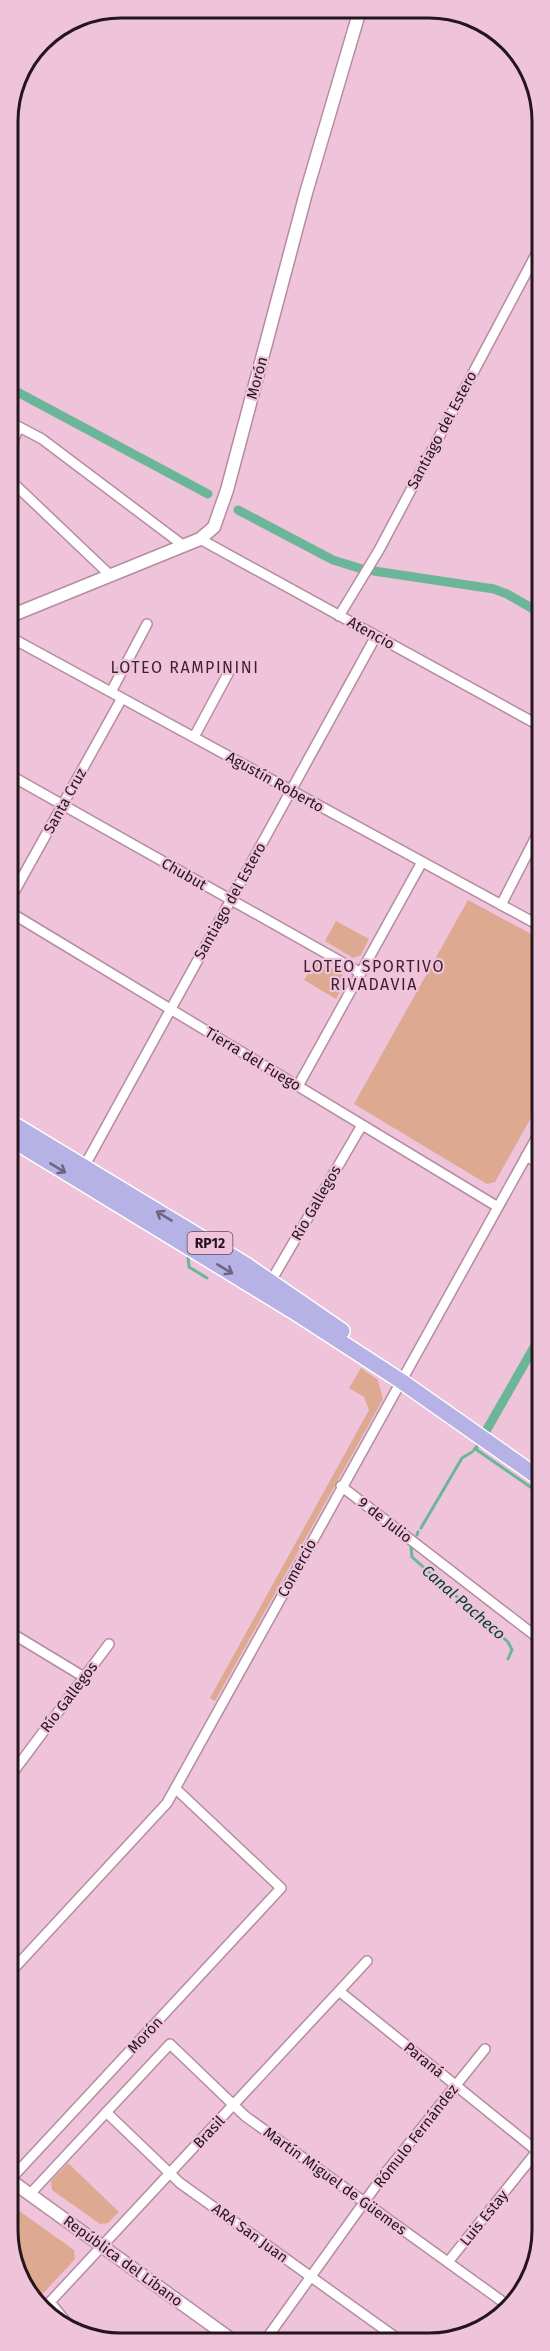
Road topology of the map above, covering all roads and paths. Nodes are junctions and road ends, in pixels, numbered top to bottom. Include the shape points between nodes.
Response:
1 (358, 18) edge
2 (532, 262) edge
3 (19, 427) edge
4 (18, 488) edge
5 (200, 539) junction
6 (184, 546) junction
7 (110, 575) junction
8 (18, 613) edge
9 (339, 616) junction
10 (147, 624) dead end
11 (376, 636) junction
12 (18, 641) edge
13 (230, 670) dead end
14 (111, 692) junction
15 (122, 698) junction
16 (532, 722) edge
17 (194, 737) junction
18 (18, 780) edge
19 (291, 790) junction
20 (63, 805) junction
21 (532, 845) edge
22 (422, 862) junction
23 (18, 885) edge
24 (231, 900) junction
25 (501, 905) junction
26 (18, 917) edge
27 (532, 922) edge
28 (361, 973) junction
29 (171, 1009) junction
30 (298, 1086) junction
31 (362, 1125) junction
32 (18, 1127) edge
33 (18, 1143) edge
34 (532, 1146) edge
35 (526, 1156) junction
36 (532, 1159) edge
37 (84, 1167) junction
38 (498, 1207) junction
39 (271, 1281) junction
40 (401, 1381) junction
41 (532, 1473) edge
42 (341, 1486) junction
43 (532, 1633) edge
44 (18, 1637) edge
45 (109, 1644) dead end
46 (84, 1677) junction
47 (18, 1766) edge
48 (175, 1788) junction
49 (367, 1961) dead end
50 (18, 1965) edge
51 (339, 1991) junction
52 (170, 2044) joint
53 (485, 2049) dead end
54 (456, 2085) junction
55 (233, 2105) junction
56 (106, 2112) junction
57 (532, 2142) edge
58 (532, 2158) edge
59 (18, 2171) edge
60 (170, 2173) junction
61 (18, 2187) edge
62 (30, 2194) junction
63 (364, 2202) junction
64 (102, 2246) junction
65 (448, 2262) junction
66 (311, 2277) junction
67 (502, 2302) edge
68 (57, 2310) edge
69 (223, 2333) edge
70 (271, 2333) edge
71 (389, 2333) edge

1 - 5 street, Morón via 306,193 227,490 214,527
2 - 9 street, Santiago del Estero via 379,550
3 - 6 street via 42,439
4 - 7 street
5 - 6 street, Morón
5 - 9 street, Atencio
6 - 7 street, Morón
7 - 8 street, Morón
9 - 11 street, Atencio
10 - 14 street
11 - 16 street, Atencio
11 - 19 street, Santiago del Estero
12 - 14 street, Agustín Roberto
13 - 17 street
14 - 15 street, Agustín Roberto
15 - 17 street, Agustín Roberto
15 - 20 street, Santa Cruz
17 - 19 street, Agustín Roberto
18 - 20 street, Chubut
19 - 22 street, Agustín Roberto
19 - 24 street, Santiago del Estero
20 - 23 street, Santa Cruz
20 - 24 street, Chubut
21 - 25 street
22 - 25 street, Agustín Roberto
22 - 28 street
24 - 28 street, Chubut
24 - 29 street, Santiago del Estero
25 - 27 street, Agustín Roberto
26 - 29 street, Tierra del Fuego
28 - 30 street
29 - 30 street, Tierra del Fuego
29 - 37 street, Santiago del Estero
30 - 31 street, Tierra del Fuego
31 - 38 street, Tierra del Fuego
31 - 39 street, Río Gallegos
32 - 37 main road, RP12
33 -> 40 main road, RP12 via 267,1294
34 - 35 street, Comercio
35 - 36 street
35 - 38 street, Comercio
39 -> 37 main road, RP12
38 - 40 street, Comercio
39 - 40 main road, RP12 via 372,1354
40 - 41 main road, RP12
40 - 42 street, Comercio
42 - 43 street, 9 de Julio
42 - 48 street, Comercio
44 - 46 street
45 - 46 street, Río Gallegos
46 - 47 street, Río Gallegos
48 - 50 street, Comercio via 167,1803
48 - 59 street, Morón via 281,1888
49 - 51 street, Brasil
51 - 54 street, Paraná
51 - 55 street, Brasil
52 - 55 street, Martín Miguel de Güemes
52 - 56 street, Morón
53 - 54 street, Rómulo Fernández
54 - 57 street, Paraná
54 - 63 street, Rómulo Fernández
55 - 60 street, Brasil
55 - 63 street, Martín Miguel de Güemes
56 - 60 street, ARA San Juan
56 - 62 street, Morón
58 - 65 street, Luis Estay
60 - 64 street, Brasil
60 - 66 street, ARA San Juan
61 - 62 street, República del Líbano
62 - 64 street, República del Líbano
63 - 65 street, Martín Miguel de Güemes
63 - 66 street, Rómulo Fernández
64 - 68 street, Brasil via 50,2302
64 - 69 street, República del Líbano
65 - 67 street, Martín Miguel de Güemes
66 - 70 street, Rómulo Fernández
66 - 71 street, ARA San Juan

